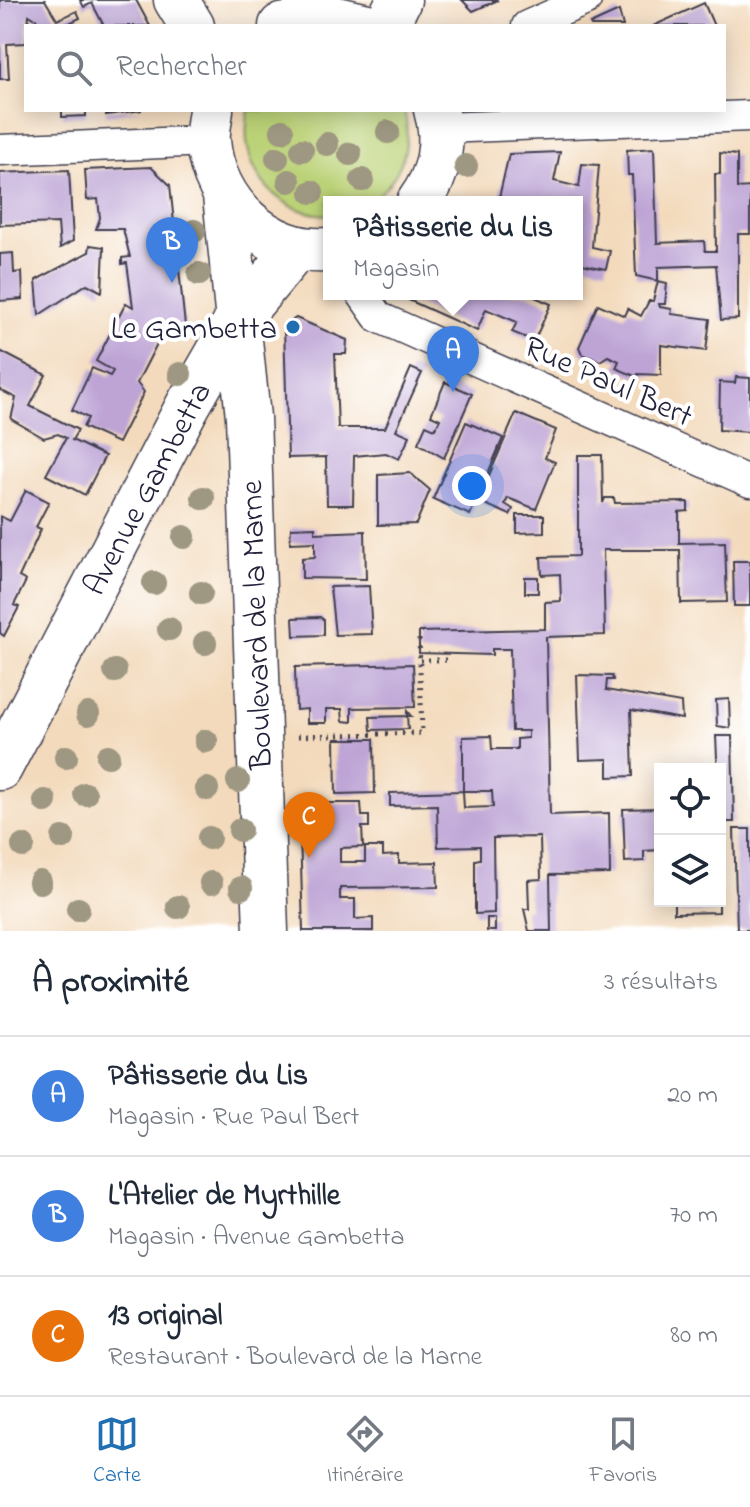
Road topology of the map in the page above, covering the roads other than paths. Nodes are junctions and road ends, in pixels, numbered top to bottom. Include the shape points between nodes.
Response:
1 (176, 0) edge
2 (399, 0) edge
3 (586, 0) edge
4 (191, 24) edge
5 (291, 24) edge
6 (358, 24) edge
7 (387, 24) edge
8 (532, 24) edge
9 (750, 116) edge
10 (439, 119) edge
11 (209, 126) edge
12 (0, 150) edge
13 (225, 196) junction
14 (422, 196) edge
15 (312, 250) edge
16 (366, 300) edge
17 (237, 320) junction
18 (750, 482) edge
19 (0, 768) edge
20 (266, 931) edge

1 - 4 street
2 - 7 street
3 - 8 street
5 - 6 street via 328,17
9 - 10 street
10 - 14 street via 439,161
11 - 12 street
11 - 13 street
13 - 15 street via 249,224 270,238
13 - 17 street
15 - 17 street, Avenue Gambetta
16 - 18 street, Rue Paul Bert via 378,317
17 - 19 street, Avenue Gambetta
17 - 20 street, Boulevard de la Marne via 248,417

